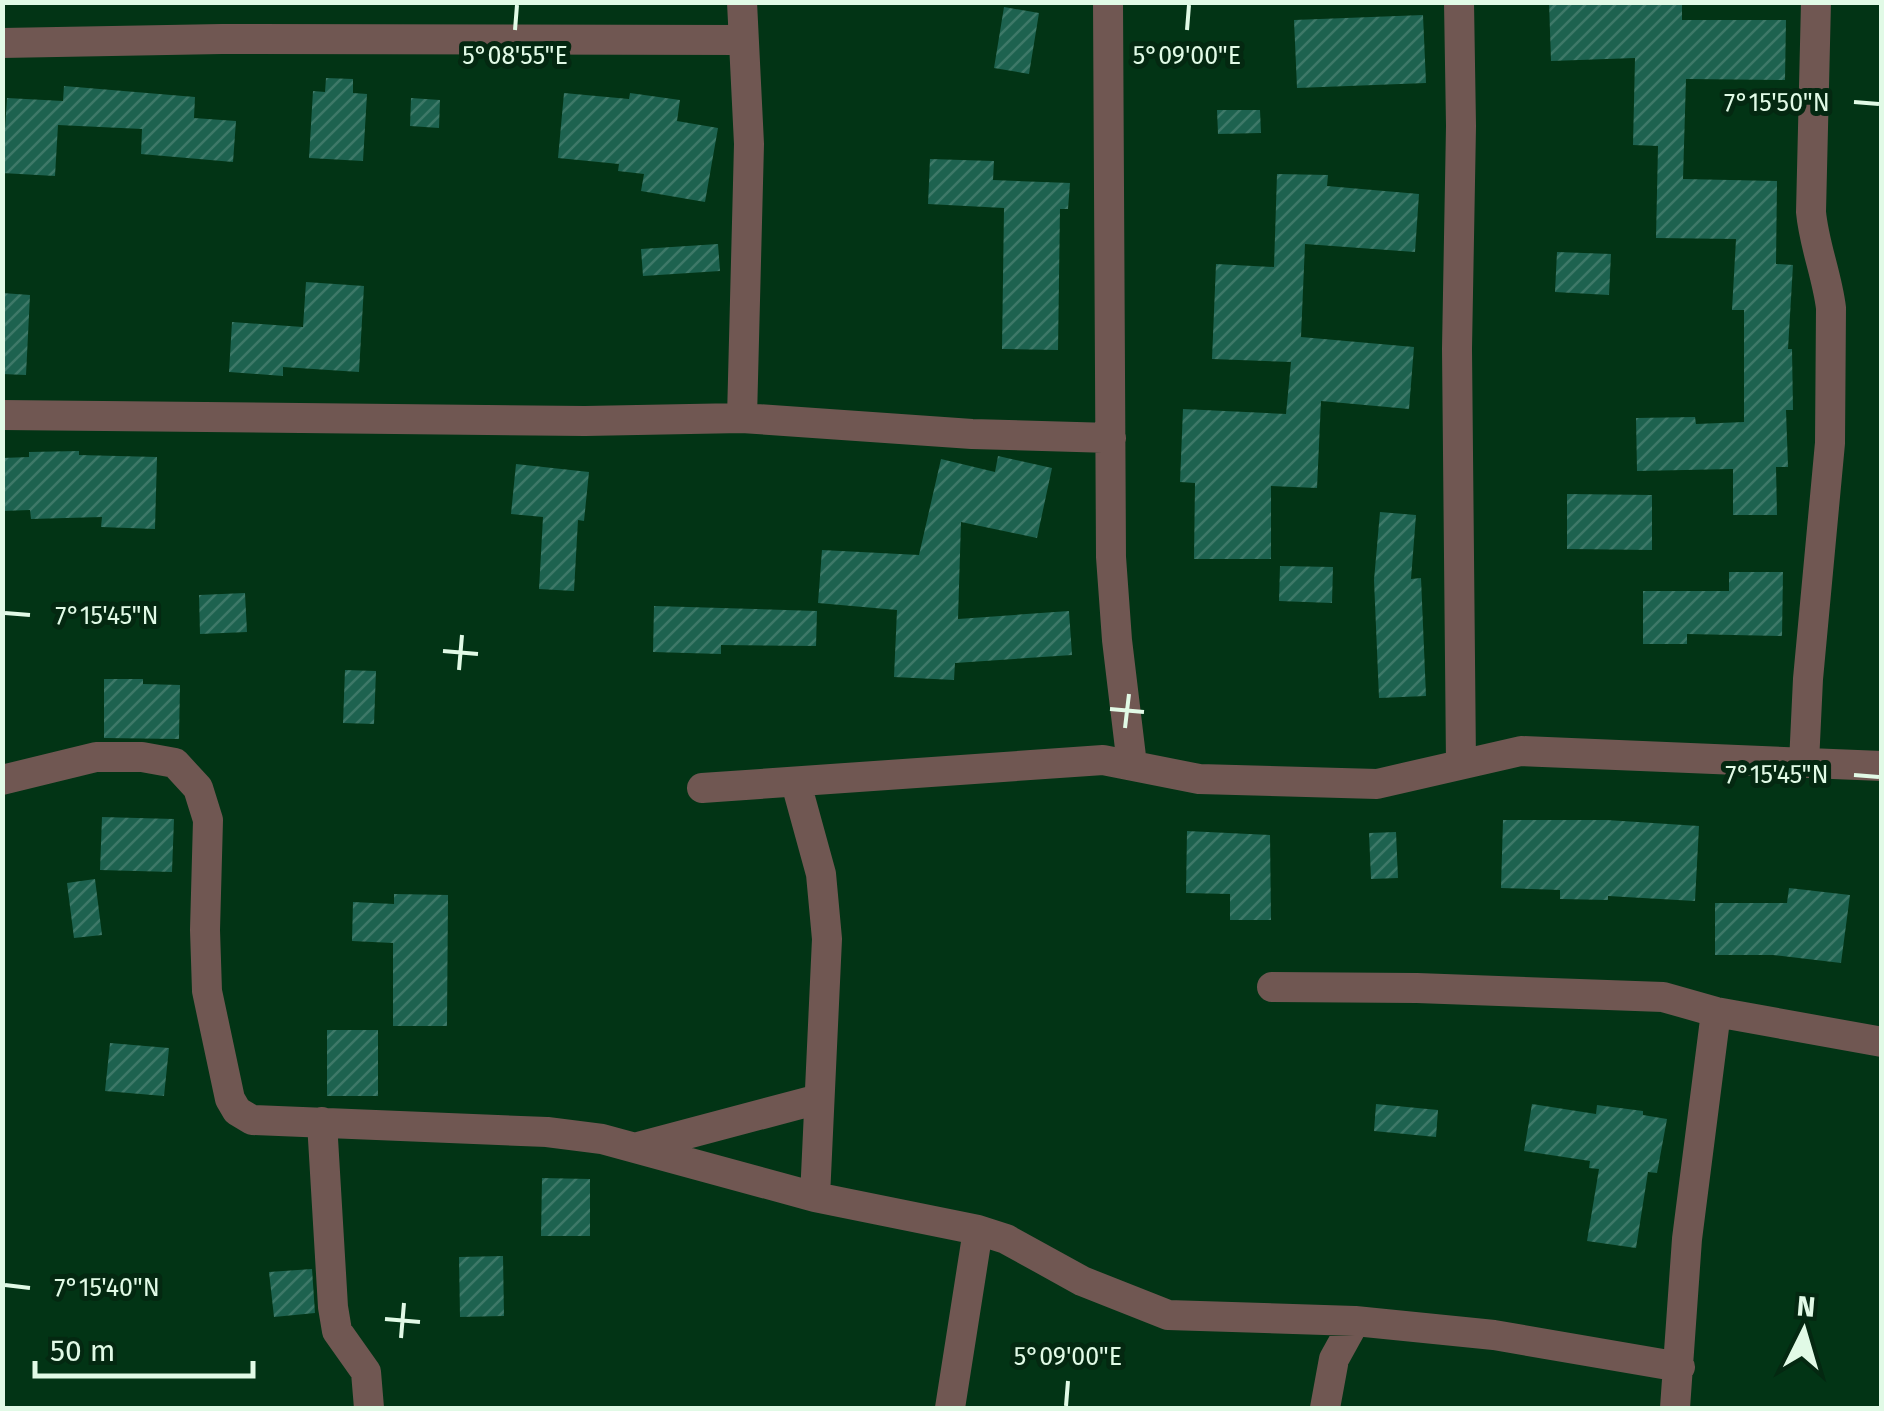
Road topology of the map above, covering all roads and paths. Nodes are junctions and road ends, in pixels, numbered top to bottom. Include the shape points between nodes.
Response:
1 (742, 2) edge
2 (1108, 2) edge
3 (1458, 2) edge
4 (1816, 2) edge
5 (743, 40) junction
6 (2, 43) edge
7 (2, 415) edge
8 (742, 418) junction
9 (1111, 438) junction
10 (1462, 763) junction
11 (1804, 764) junction
12 (1132, 765) junction
13 (1882, 766) edge
14 (2, 780) edge
15 (796, 783) junction
16 (702, 788) dead end
17 (1272, 987) dead end
18 (1716, 1012) junction
19 (1882, 1042) edge
20 (819, 1098) junction
21 (322, 1122) junction
22 (638, 1147) junction
23 (815, 1198) junction
24 (978, 1230) junction
25 (1355, 1321) junction
26 (1680, 1367) junction
27 (368, 1408) edge
28 (950, 1408) edge
29 (1325, 1408) edge
30 (1676, 1408) edge

1 - 5 street
2 - 9 street
3 - 10 street
4 - 11 street via 1811,212 1831,308 1830,443
5 - 6 street
5 - 8 street via 749,144
7 - 8 street
8 - 9 street
9 - 12 street via 1110,557
10 - 11 street via 1563,750
10 - 12 street via 1377,784 1199,779
11 - 13 street
12 - 15 street via 1103,760
14 - 21 street via 96,757 175,763 198,788 208,820 207,991 230,1099 252,1120
15 - 16 street
15 - 20 street via 825,907
17 - 18 street via 1663,997
18 - 19 street
18 - 26 street via 1687,1239
20 - 22 street
20 - 23 street
21 - 22 street via 547,1132
21 - 27 street via 337,1332 366,1372
22 - 23 street
23 - 24 street
24 - 25 street via 1168,1314
24 - 28 street
25 - 26 street via 1494,1335
25 - 29 street via 1334,1358
26 - 30 street

